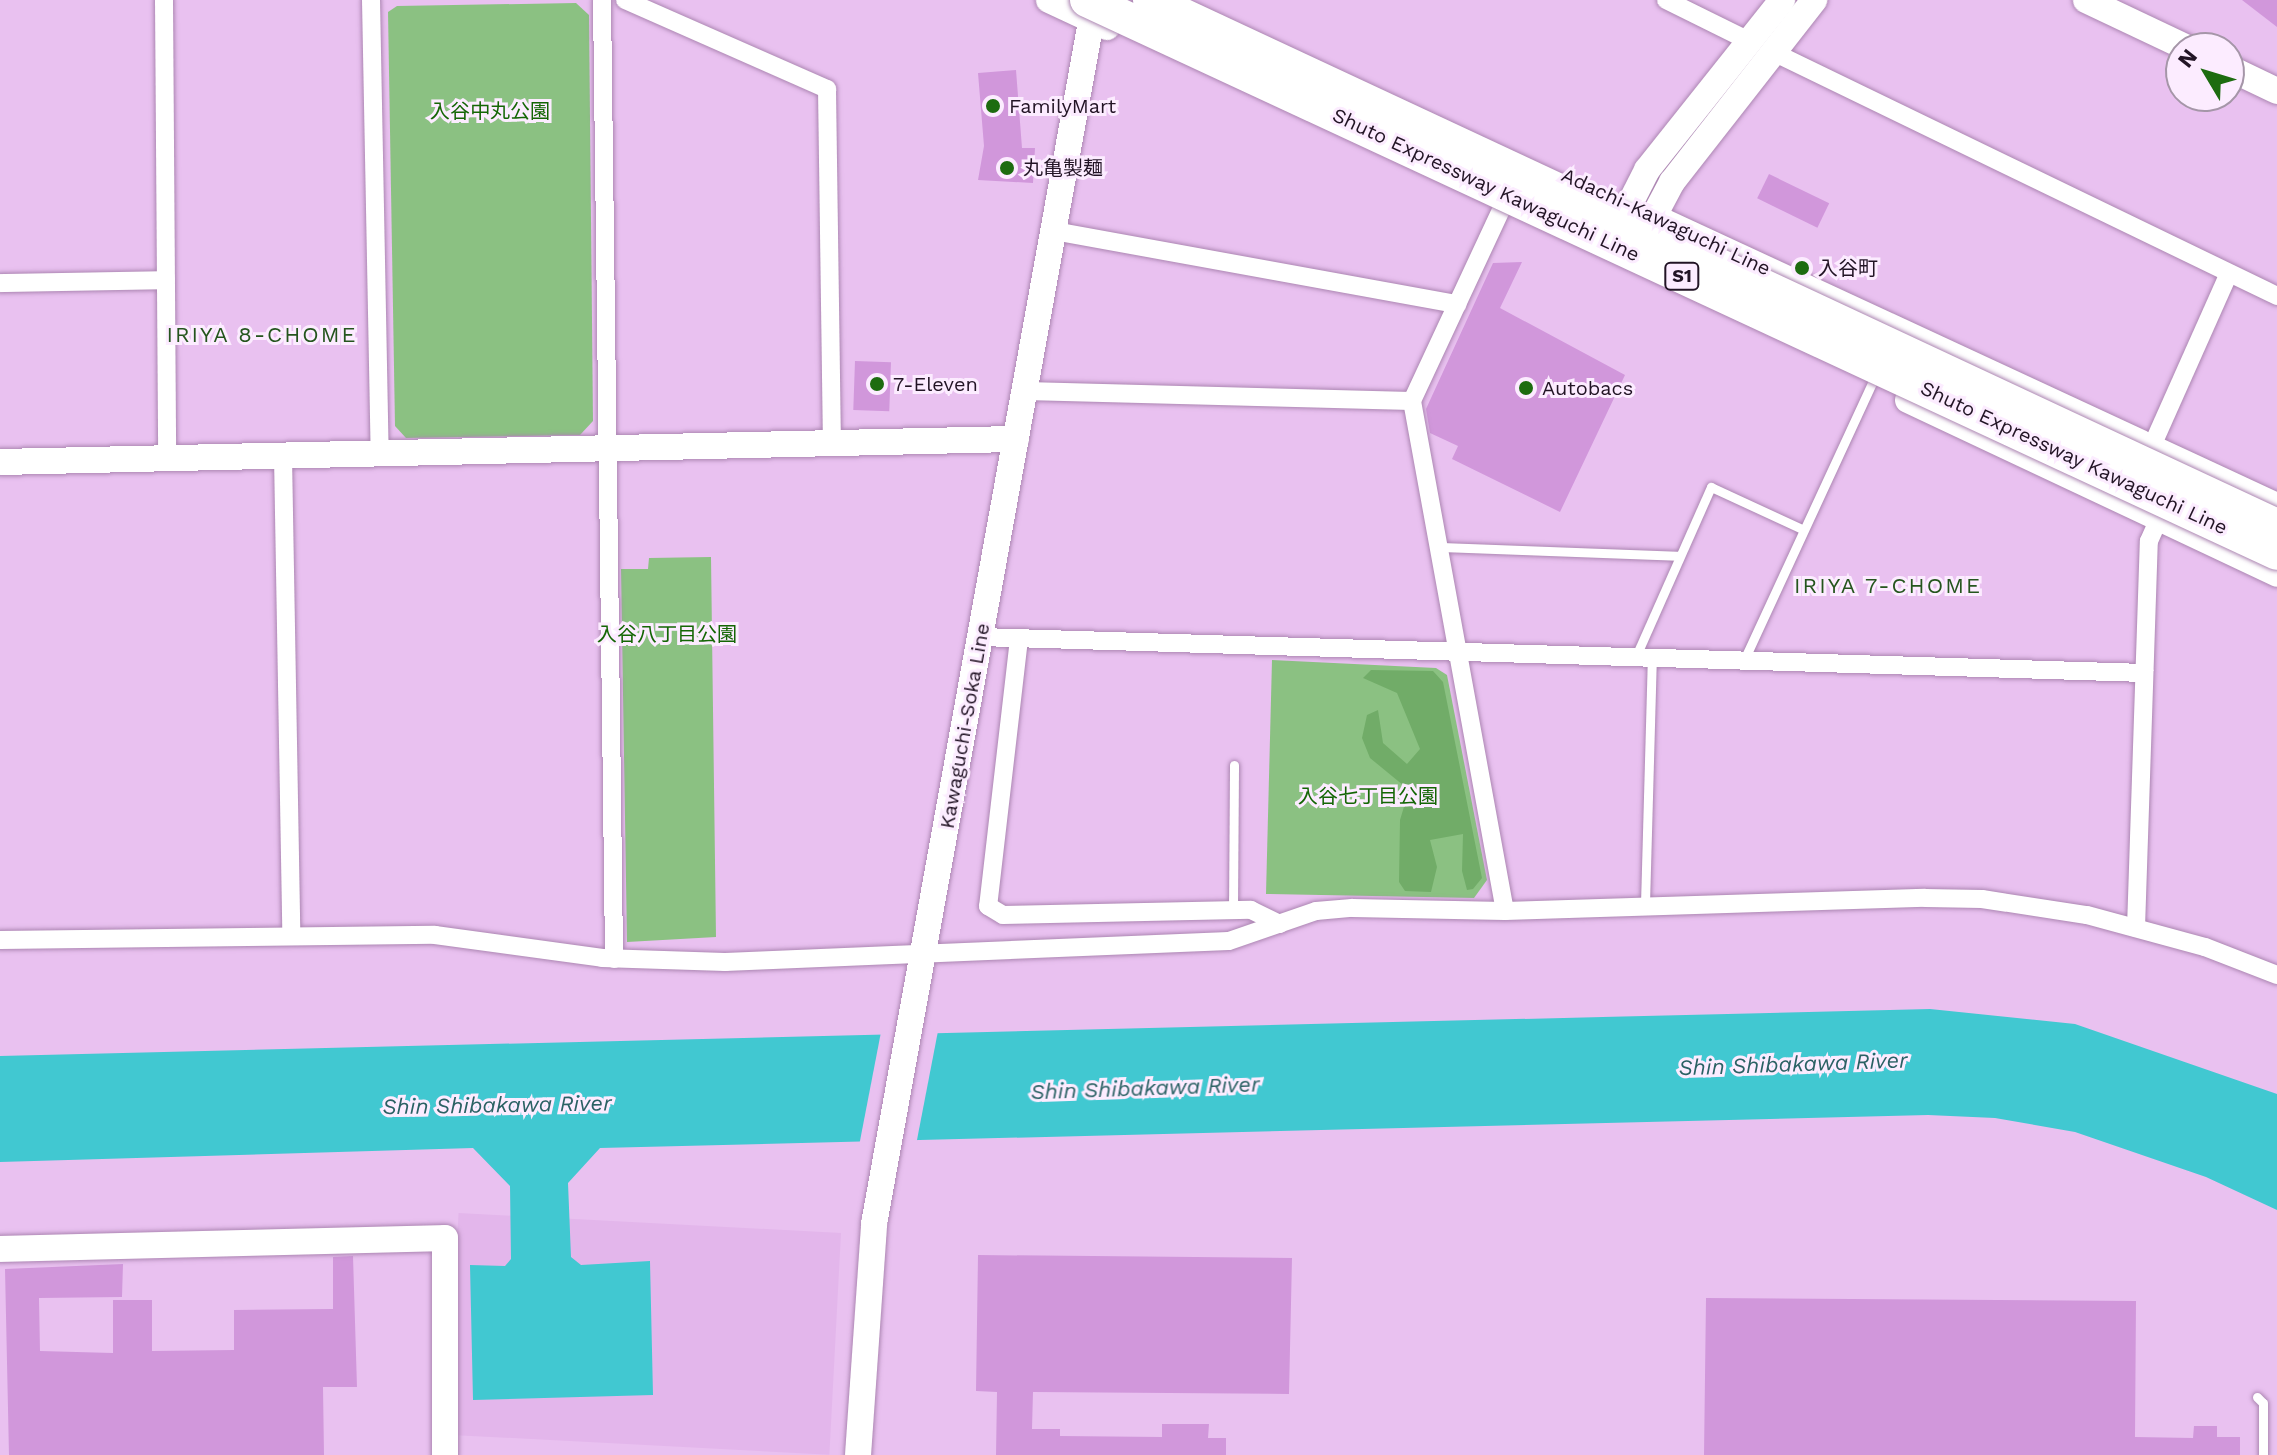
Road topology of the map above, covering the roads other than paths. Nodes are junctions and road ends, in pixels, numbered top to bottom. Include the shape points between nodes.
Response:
1 (164, 0) edge
2 (371, 0) edge
3 (602, 0) edge
4 (625, 0) edge
5 (1049, 0) edge
6 (1150, 0) edge
7 (1185, 0) edge
8 (1666, 0) edge
9 (1782, 0) edge
10 (1814, 0) edge
11 (2086, 0) edge
12 (1092, 7) edge
13 (2165, 38) edge
14 (1761, 47) junction
15 (2245, 76) edge
16 (2277, 91) edge
17 (1627, 204) junction
18 (1501, 210) junction
19 (1653, 216) junction
20 (1054, 231) junction
21 (1615, 263) junction
22 (2229, 273) junction
23 (166, 280) junction
24 (0, 283) edge
25 (2277, 296) edge
26 (1457, 304) junction
27 (1872, 383) junction
28 (1025, 391) junction
29 (1412, 401) junction
30 (1016, 439) junction
31 (832, 443) junction
32 (2152, 446) junction
33 (606, 448) junction
34 (380, 453) junction
35 (283, 456) junction
36 (167, 458) junction
37 (0, 462) edge
38 (2277, 506) edge
39 (2159, 519) junction
40 (2277, 526) edge
41 (1804, 530) junction
42 (1437, 547) junction
43 (2277, 553) edge
44 (1679, 556) junction
45 (2277, 574) edge
46 (980, 637) junction
47 (1019, 639) junction
48 (1458, 651) junction
49 (1644, 658) junction
50 (1744, 660) junction
51 (2144, 673) junction
52 (1234, 765) dead end
53 (1645, 904) junction
54 (1233, 911) junction
55 (1505, 911) junction
56 (1280, 924) junction
57 (2136, 928) junction
58 (291, 935) junction
59 (0, 940) edge
60 (614, 959) junction
61 (921, 968) junction
62 (2277, 975) edge
63 (0, 1249) edge
64 (2257, 1397) dead end
65 (445, 1455) edge
66 (858, 1455) edge
67 (2263, 1455) edge

1 - 23 street
2 - 34 street
3 - 33 street
4 - 31 street via 827,89
5 - 12 main road
6 - 40 highway, Shuto Expressway Kawaguchi Line / S1, bridge
7 - 17 main road, Adachi-Kawaguchi Line
8 - 14 street
9 - 14 main road
10 - 14 main road
11 - 13 main road
12 - 18 main road
12 - 20 main road, Kawaguchi-Soka Line
12 - 43 highway, Shuto Expressway Kawaguchi Line / S1, bridge
14 - 17 main road via 1647,170
14 - 19 main road
14 - 22 street
15 - 16 main road
17 - 19 main road, Adachi-Kawaguchi Line
17 - 21 main road via 1612,234
18 - 21 main road
18 - 26 street
19 - 21 main road via 1639,246
19 - 32 main road, Adachi-Kawaguchi Line
20 - 26 street
20 - 28 main road, Kawaguchi-Soka Line
21 - 27 main road
22 - 25 street
22 - 32 street
23 - 24 street
23 - 36 street
26 - 29 street
27 - 39 main road
27 - 41 lane
28 - 29 street
28 - 30 main road, Kawaguchi-Soka Line
29 - 42 street
30 - 31 main road
30 - 46 main road, Kawaguchi-Soka Line
31 - 33 main road
32 - 38 main road, Adachi-Kawaguchi Line
33 - 34 main road
33 - 60 street
34 - 35 main road
35 - 36 main road
35 - 58 street
36 - 37 main road
39 - 45 main road
39 - 51 street via 2149,541
41 - 44 lane via 1711,487
41 - 50 lane
42 - 44 lane
42 - 48 street
44 - 49 lane
46 - 47 street
46 - 61 main road, Kawaguchi-Soka Line
47 - 48 street
47 - 54 street via 988,906 1003,915
48 - 49 street
48 - 55 street
49 - 50 street
49 - 53 lane
50 - 51 street
51 - 57 street
52 - 54 lane
53 - 55 street
53 - 57 street via 1982,899
54 - 56 street via 1265,913
55 - 56 street via 1352,908 1316,911
56 - 61 street via 1229,941
57 - 62 street
58 - 59 street
58 - 60 street via 435,935
60 - 61 street
61 - 66 main road, Kawaguchi-Soka Line via 866,1300
63 - 65 main road via 445,1238
64 - 67 lane via 2263,1403

